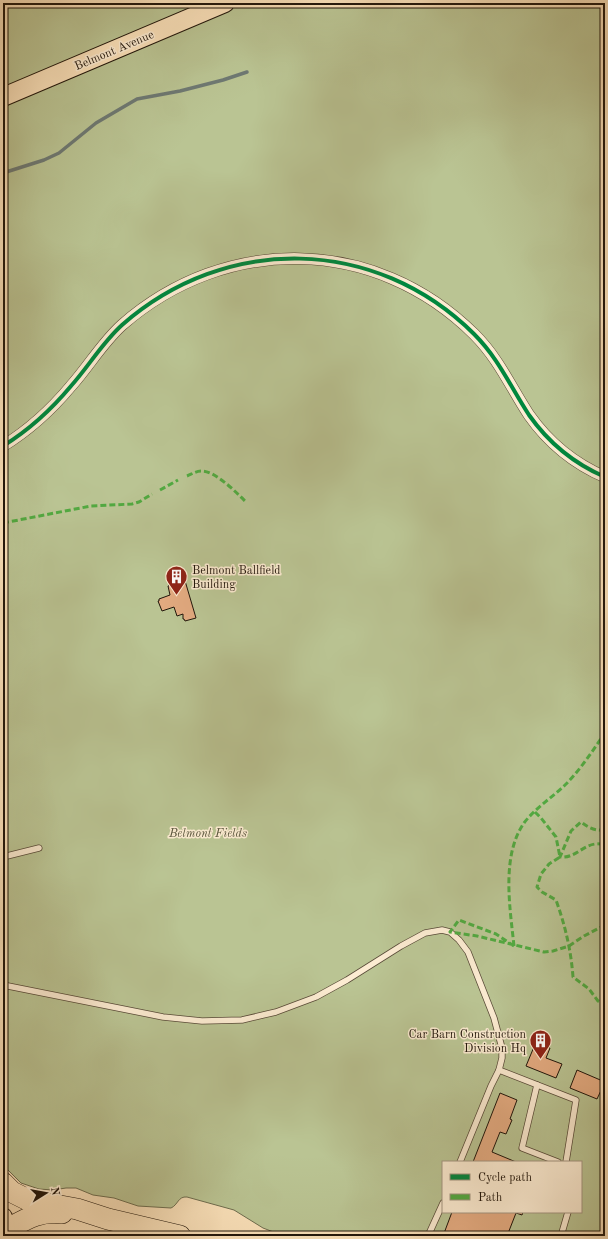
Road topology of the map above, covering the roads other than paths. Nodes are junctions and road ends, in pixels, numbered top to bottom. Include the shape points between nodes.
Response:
1 (225, 3) edge
2 (3, 97) edge
3 (3, 446) edge
4 (605, 477) edge
5 (39, 848) dead end
6 (3, 857) edge
7 (3, 985) edge
8 (499, 1070) junction
9 (537, 1085) junction
10 (460, 1161) edge
11 (555, 1161) edge
12 (566, 1161) edge
13 (3, 1183) edge
14 (442, 1205) edge
15 (568, 1213) edge
16 (108, 1219) junction
17 (5, 1223) edge
18 (180, 1236) edge
19 (428, 1236) edge
20 (561, 1236) edge

1 - 2 main road, Belmont Avenue
3 - 4 street via 42,418 71,387 108,340 146,306 165,293 232,266 269,260 308,259 348,265 388,277 421,293 457,318 483,343 529,415 548,438 576,461
5 - 6 lane
7 - 8 lane via 163,1017 202,1021 242,1020 276,1012 316,997 425,933 442,930 450,932 468,952 500,1039 502,1058
8 - 9 lane
8 - 10 lane
9 - 11 lane via 522,1148
9 - 12 lane via 576,1100
13 - 16 highway via 22,1198 77,1209
14 - 19 lane
15 - 20 lane
16 - 17 highway via 54,1212
16 - 18 highway

